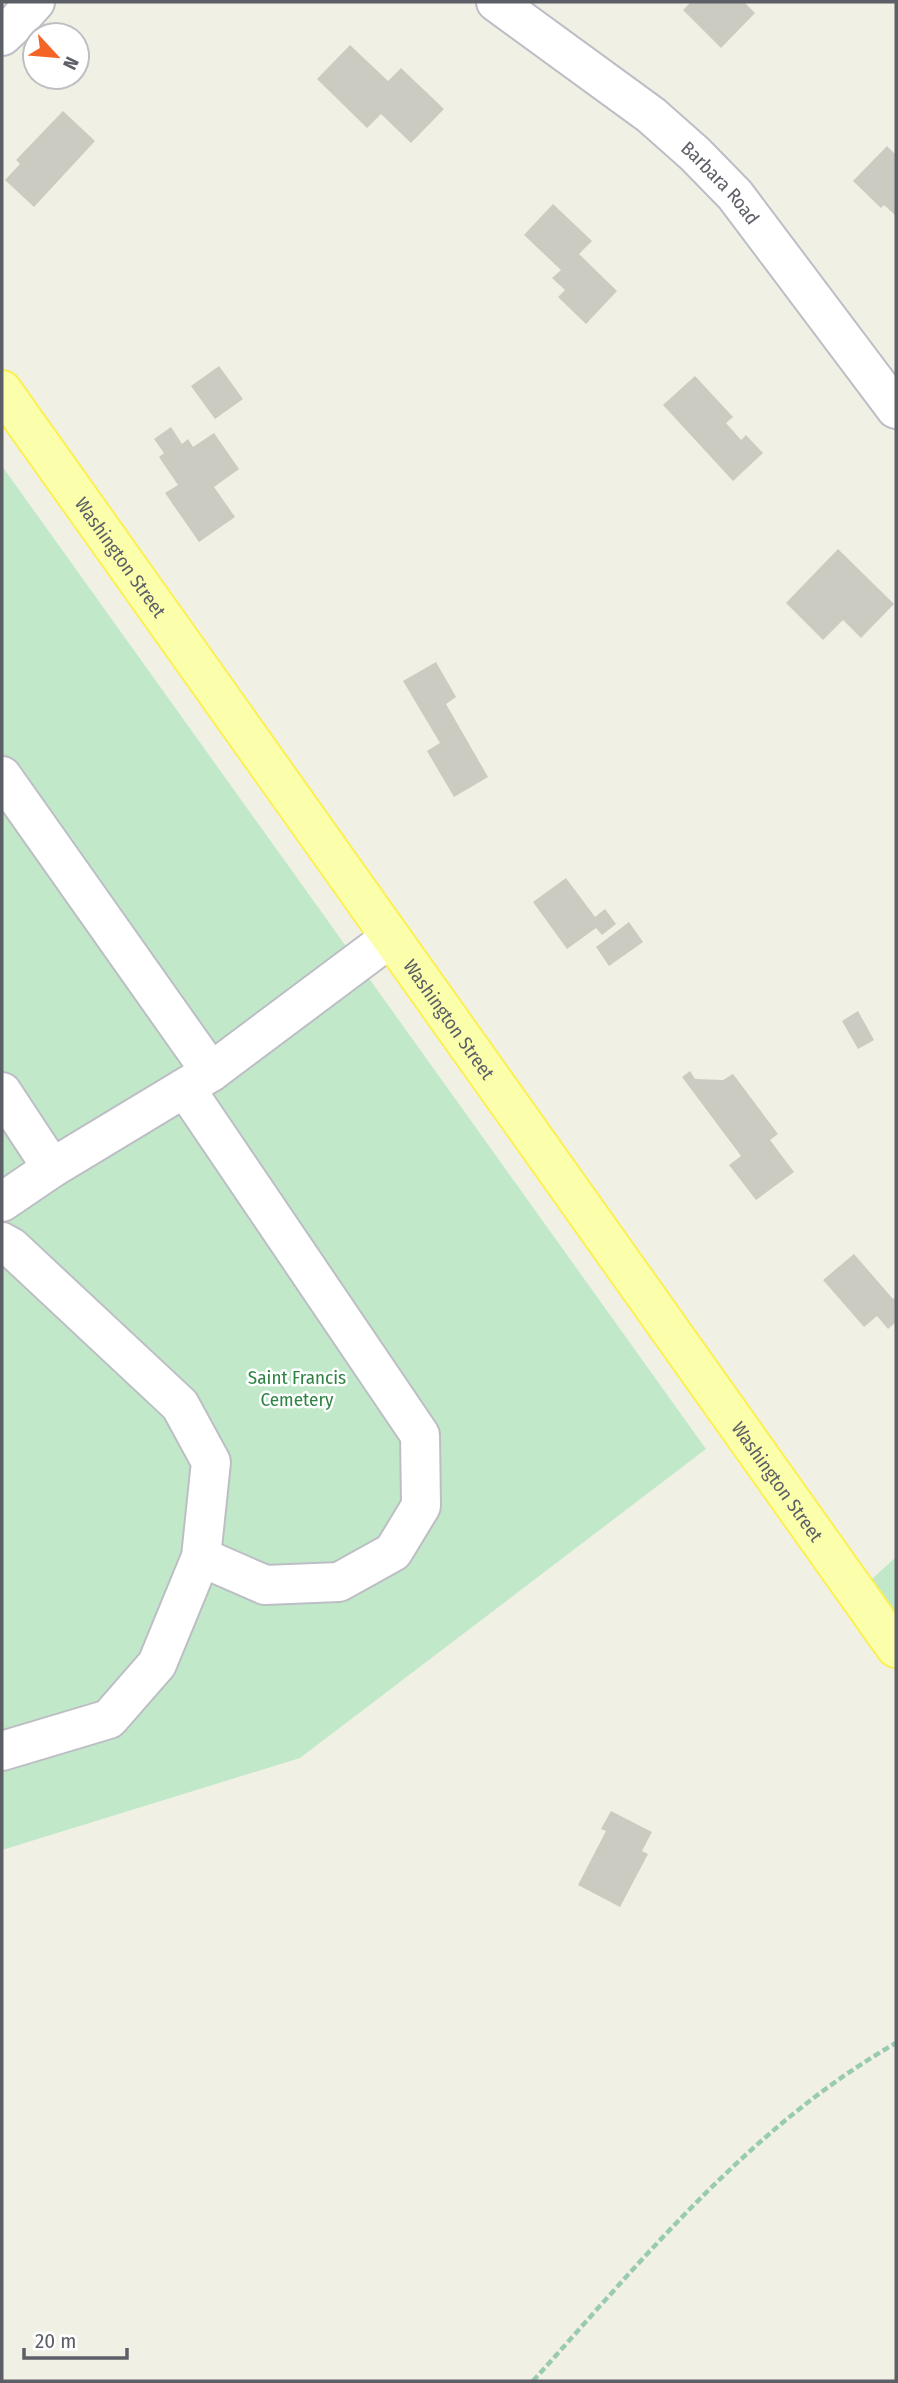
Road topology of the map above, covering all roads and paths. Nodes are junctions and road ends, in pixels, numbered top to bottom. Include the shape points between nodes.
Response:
1 (35, 2) edge
2 (496, 2) edge
3 (2, 36) edge
4 (2, 390) edge
5 (896, 409) edge
6 (2, 776) edge
7 (390, 938) junction
8 (198, 1080) junction
9 (2, 1092) edge
10 (52, 1168) junction
11 (2, 1202) edge
12 (2, 1242) edge
13 (201, 1557) junction
14 (896, 1648) edge
15 (6, 1746) edge
16 (896, 2043) edge
17 (533, 2381) edge

1 - 3 street
2 - 5 street, Barbara Road via 651,115 695,153 735,195
4 - 7 main road, Washington Street
6 - 8 street
7 - 8 street
7 - 14 main road, Washington Street
8 - 10 street
8 - 13 street via 419,1436 421,1506 393,1552 339,1582 265,1585
9 - 10 street
10 - 11 street
12 - 13 street via 180,1405 211,1462
13 - 15 street via 157,1664 109,1719
16 - 17 path via 832,2084 748,2151

